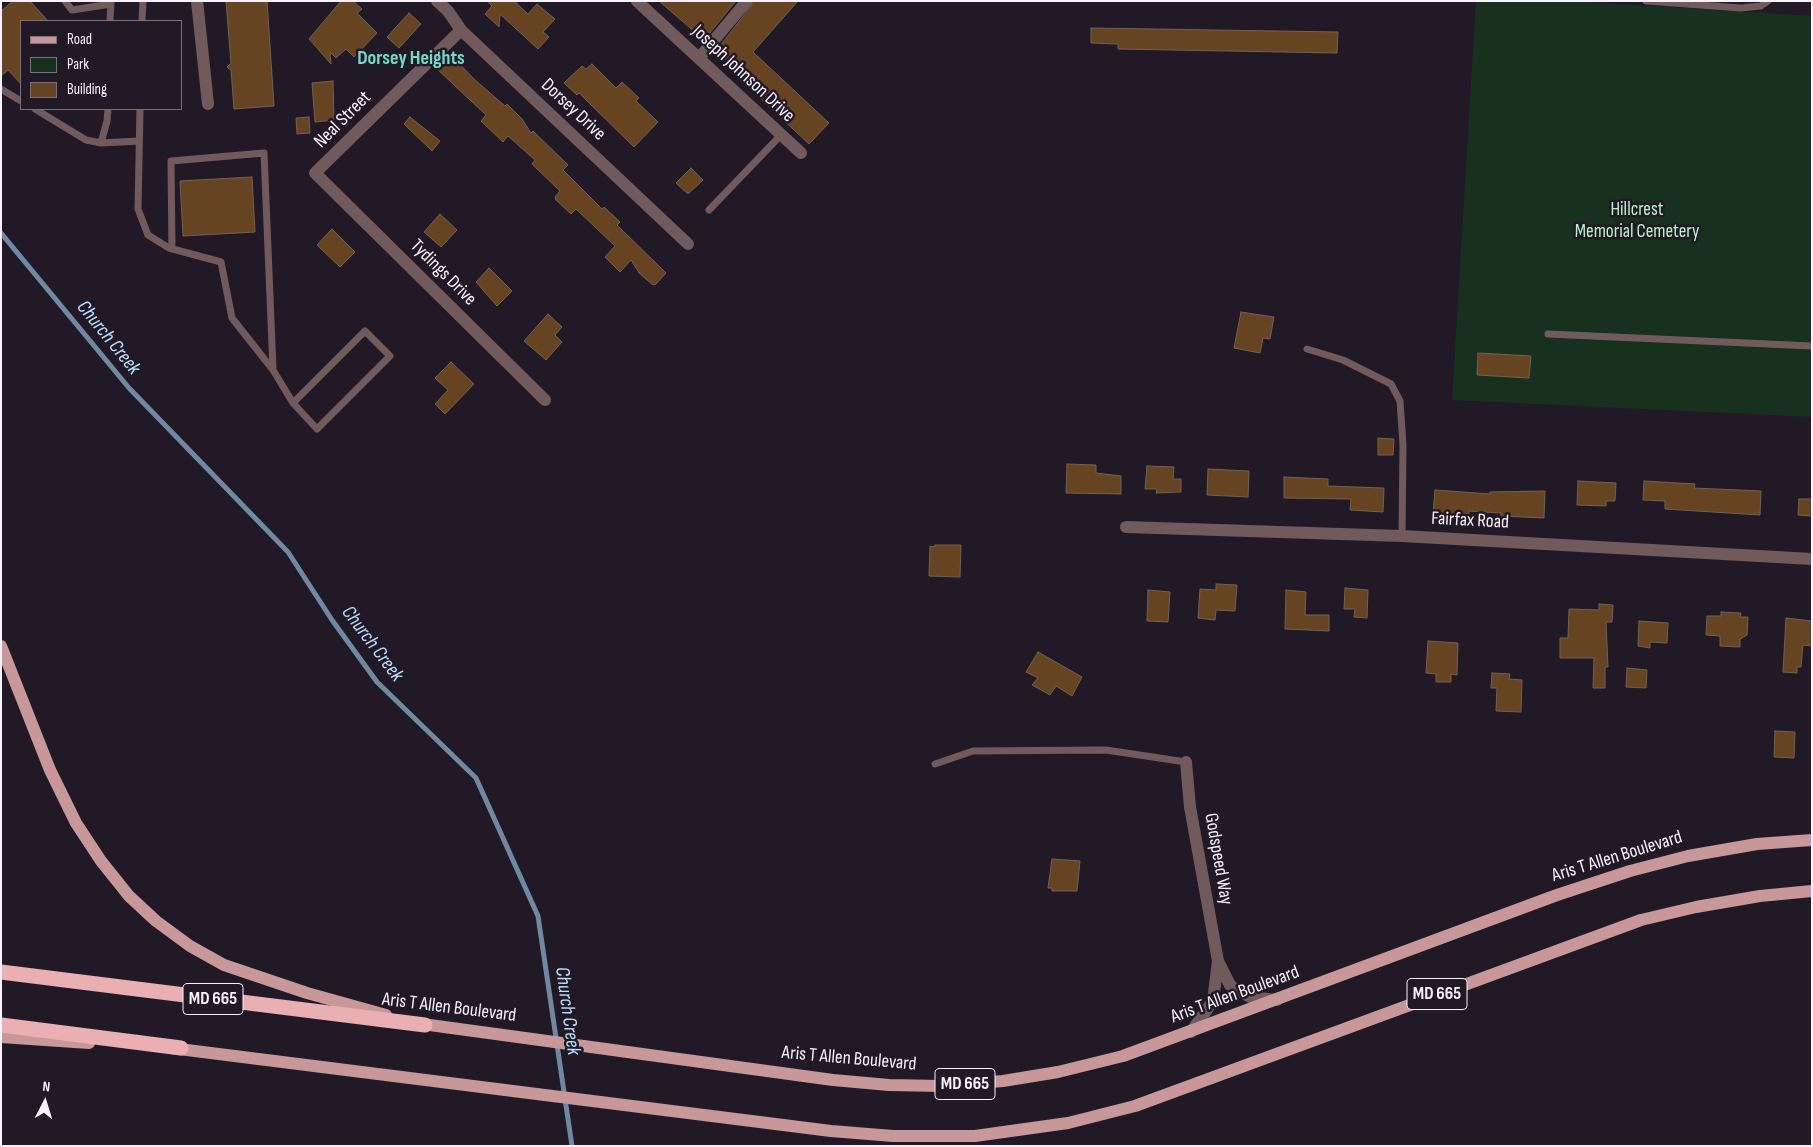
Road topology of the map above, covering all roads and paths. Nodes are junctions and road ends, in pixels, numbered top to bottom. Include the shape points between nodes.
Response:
1 (65, 1) edge
2 (143, 1) edge
3 (196, 1) edge
4 (437, 1) edge
5 (637, 1) edge
6 (747, 1) edge
7 (1768, 1) edge
8 (1646, 2) edge
9 (111, 3) edge
10 (110, 20) edge
11 (142, 20) edge
12 (461, 30) junction
13 (699, 58) junction
14 (1, 89) edge
15 (20, 100) edge
16 (208, 104) dead end
17 (36, 110) edge
18 (108, 110) edge
19 (140, 110) edge
20 (781, 136) junction
21 (138, 141) junction
22 (101, 143) junction
23 (802, 153) dead end
24 (315, 173) joint
25 (709, 210) dead end
26 (688, 244) dead end
27 (172, 249) junction
28 (1548, 334) dead end
29 (1812, 346) edge
30 (1307, 349) dead end
31 (273, 370) junction
32 (545, 400) dead end
33 (293, 403) junction
34 (1126, 528) dead end
35 (1402, 536) junction
36 (1812, 559) edge
37 (1, 646) edge
38 (1186, 762) joint
39 (935, 764) dead end
40 (1812, 840) edge
41 (1812, 891) edge
42 (1218, 961) junction
43 (1, 972) edge
44 (1279, 1000) junction
45 (1, 1025) edge
46 (425, 1025) junction
47 (1191, 1032) junction
48 (1, 1037) edge
49 (181, 1048) junction
50 (949, 1142) edge

1 - 9 lane via 72,10
2 - 11 lane
3 - 16 street
4 - 12 street, Dorsey Drive
5 - 13 street, Joseph Johnson Drive
6 - 13 street
7 - 8 lane via 1760,6 1741,8
9 - 10 lane
12 - 24 street, Neal Street
12 - 26 street, Dorsey Drive
13 - 20 street, Joseph Johnson Drive
14 - 15 lane
17 - 22 lane via 86,140
18 - 22 lane
19 - 21 lane
20 - 23 street, Joseph Johnson Drive
20 - 25 lane
21 - 22 lane
21 - 27 lane via 138,209 148,235
24 - 32 street, Tydings Drive
27 - 31 lane via 221,262 232,318
27 - 31 lane via 171,161 264,152
28 - 29 lane
30 - 35 lane via 1343,360 1391,384 1400,402
31 - 33 lane
33 - 33 lane via 365,331 390,356 317,429
34 - 35 street, Fairfax Road
35 - 36 street, Fairfax Road
37 - 46 main road via 50,770 76,823 101,861 156,921 190,946 224,964 307,993
38 - 39 lane via 1106,750 973,751
38 - 42 street, Godspeed Way via 1190,807
40 - 44 main road, Aris T Allen Boulevard / MD 665 via 1758,844 1688,856 1630,871 1557,895
41 - 50 main road, MD 665 via 1696,906 1641,920 1135,1106 1068,1123
42 - 44 street, Godspeed Way via 1236,990 1250,997
42 - 47 street, Godspeed Way via 1213,1002
43 - 46 highway, Aris T Allen Boulevard / MD 665
44 - 47 main road, Aris T Allen Boulevard / MD 665
45 - 49 highway, MD 665
46 - 47 main road, Aris T Allen Boulevard / MD 665 via 833,1080 941,1086 1058,1072 1123,1056
48 - 49 main road
49 - 50 main road, MD 665 via 651,1109

